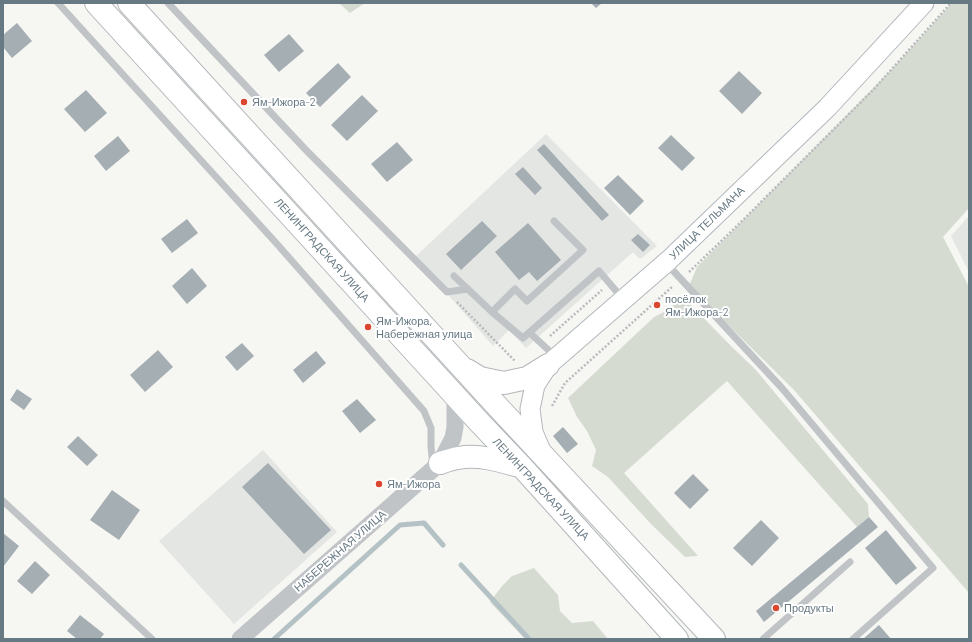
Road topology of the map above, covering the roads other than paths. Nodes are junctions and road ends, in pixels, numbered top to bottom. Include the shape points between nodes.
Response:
1 (58, 3) edge
2 (96, 3) edge
3 (129, 3) edge
4 (168, 3) edge
5 (924, 3) edge
6 (554, 220) dead end
7 (666, 263) junction
8 (454, 276) dead end
9 (468, 289) junction
10 (624, 299) junction
11 (492, 312) junction
12 (530, 332) junction
13 (552, 361) junction
14 (460, 365) junction
15 (455, 396) junction
16 (542, 454) junction
17 (437, 466) junction
18 (522, 467) junction
19 (3, 501) edge
20 (850, 562) dead end
21 (708, 633) edge
22 (152, 639) edge
23 (240, 639) edge
24 (677, 639) edge
25 (763, 639) edge
26 (853, 639) edge

1 - 17 lane via 277,244 424,411 431,428 431,447
2 - 15 highway, ЛЕНИНГРАДСКАЯ УЛИЦА
3 - 14 highway
4 - 9 lane via 310,154 447,292
5 - 7 main road, УЛИЦА ТЕЛЬМАНА via 826,108
6 - 11 lane via 583,250 527,301 515,289
7 - 10 main road, УЛИЦА ТЕЛЬМАНА
7 - 26 lane via 781,387 934,568
8 - 9 lane
9 - 11 lane
10 - 12 lane via 599,271
10 - 13 main road, УЛИЦА ТЕЛЬМАНА
11 - 12 lane via 523,338
12 - 13 lane
13 - 14 highway via 527,378 504,383 480,378
13 - 16 main road, УЛИЦА ТЕЛЬМАНА via 535,385 530,409 533,432
14 - 16 highway
15 - 17 street via 453,438
15 - 18 highway, ЛЕНИНГРАДСКАЯ УЛИЦА
16 - 21 highway
17 - 18 highway via 470,456
17 - 23 street, НАБЕРЕЖНАЯ УЛИЦА
18 - 24 highway, ЛЕНИНГРАДСКАЯ УЛИЦА
19 - 22 lane
20 - 25 lane

